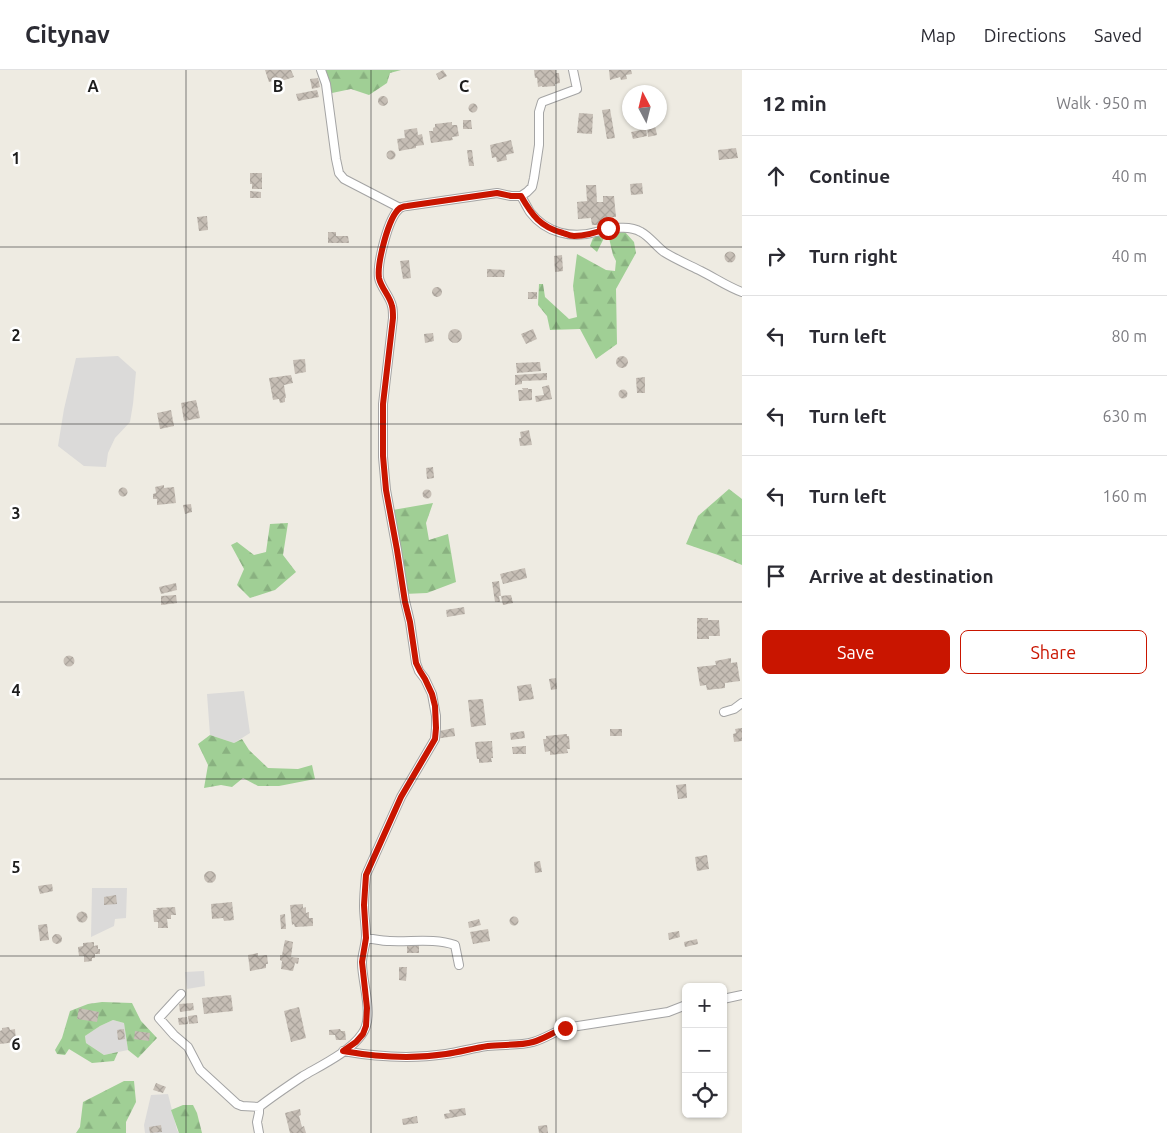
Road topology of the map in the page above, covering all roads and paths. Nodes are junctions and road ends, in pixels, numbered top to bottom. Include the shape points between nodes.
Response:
1 (321, 70) edge
2 (573, 70) edge
3 (521, 196) junction
4 (400, 208) junction
5 (742, 292) edge
6 (742, 703) edge
7 (724, 712) dead end
8 (366, 938) junction
9 (460, 965) dead end
10 (181, 994) dead end
11 (742, 995) edge
12 (727, 998) edge
13 (682, 1007) edge
14 (343, 1051) junction
15 (259, 1107) junction
16 (259, 1133) edge

1 - 4 street via 339,172 344,179
2 - 3 street via 577,90 542,102 532,187
3 - 4 street via 497,193
3 - 5 street via 542,225 575,236 608,228 640,231 664,252
4 - 8 street via 387,233 378,269 392,306 393,318 383,404 383,456 416,663 432,694 436,728 435,739 401,797 366,875
6 - 7 street
8 - 9 street via 448,942 454,945
8 - 14 street via 362,962 366,1026 356,1042
10 - 15 street via 159,1018 188,1047 200,1070 230,1097 242,1106
11 - 12 street
13 - 14 street via 668,1012 565,1028 533,1042 445,1054 394,1057
14 - 15 street
15 - 16 street

